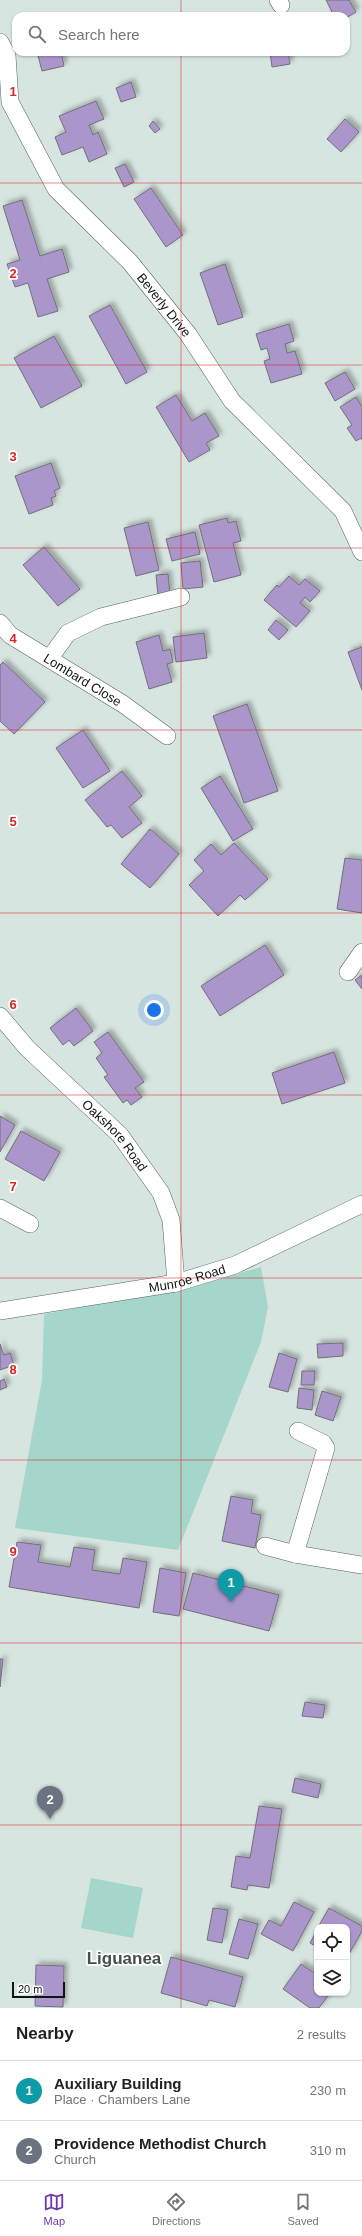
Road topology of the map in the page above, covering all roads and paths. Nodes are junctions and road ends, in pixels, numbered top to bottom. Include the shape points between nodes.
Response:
1 (0, 42) edge
2 (5, 106) edge
3 (362, 552) edge
4 (181, 597) dead end
5 (0, 623) edge
6 (49, 659) junction
7 (167, 736) dead end
8 (362, 952) edge
9 (348, 972) dead end
10 (0, 1016) edge
11 (362, 1204) edge
12 (0, 1208) edge
13 (30, 1224) dead end
14 (176, 1283) junction
15 (0, 1311) edge
16 (298, 1431) dead end
17 (265, 1546) dead end
18 (295, 1554) junction
19 (362, 1565) edge

1 - 2 street, Beverly Drive via 7,55
2 - 3 street, Beverly Drive via 56,189 130,262 188,334 232,400 343,510
4 - 6 street via 101,618 68,633
5 - 6 street, Lombard Close via 10,635
6 - 7 street, Lombard Close via 123,704
8 - 9 street
10 - 14 street, Oakshore Road via 26,1048 120,1135 157,1186 171,1220
11 - 14 street, Munroe Road via 235,1265
12 - 13 street
14 - 15 street, Munroe Road
16 - 18 street via 323,1443 326,1448
17 - 18 street
18 - 19 street

